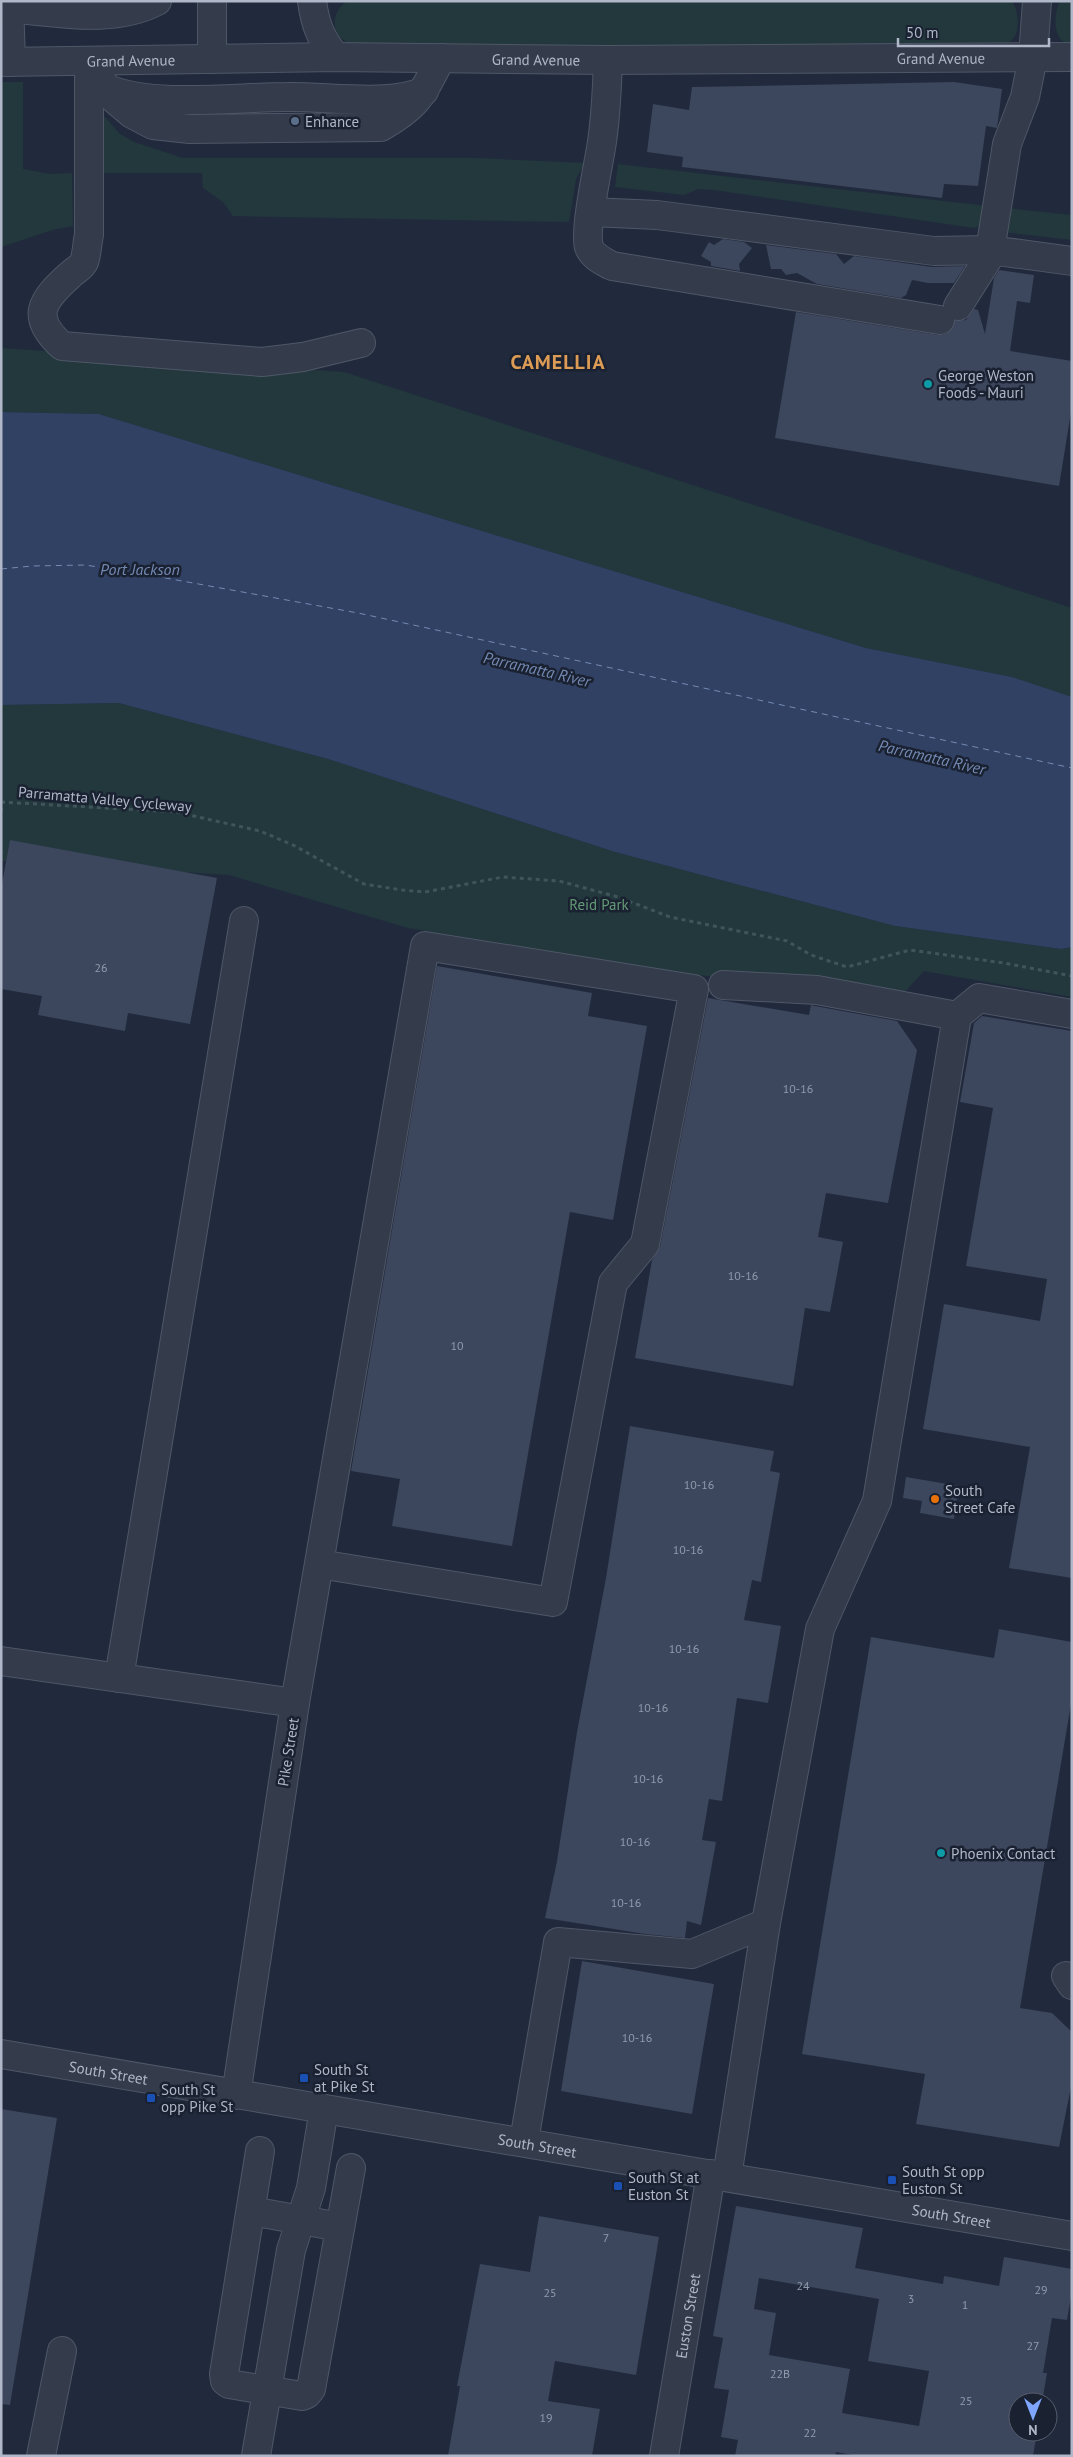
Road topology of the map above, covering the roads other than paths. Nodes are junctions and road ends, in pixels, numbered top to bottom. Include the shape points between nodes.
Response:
1 (157, 1) edge
2 (212, 1) edge
3 (312, 1) edge
4 (1037, 1) edge
5 (6, 6) edge
6 (336, 57) junction
7 (1033, 57) junction
8 (1072, 57) edge
9 (441, 58) junction
10 (212, 59) junction
11 (608, 60) junction
12 (89, 61) junction
13 (6, 62) edge
14 (591, 212) junction
15 (990, 250) junction
16 (1072, 261) edge
17 (361, 344) dead end
18 (244, 921) dead end
19 (723, 985) dead end
20 (1072, 1014) edge
21 (957, 1016) junction
22 (319, 1564) junction
23 (1, 1661) edge
24 (119, 1678) junction
25 (295, 1703) junction
26 (766, 1923) junction
27 (1, 2054) edge
28 (236, 2094) junction
29 (324, 2109) junction
30 (524, 2141) junction
31 (260, 2151) dead end
32 (352, 2168) dead end
33 (719, 2176) junction
34 (251, 2211) junction
35 (302, 2220) junction
36 (340, 2227) junction
37 (1072, 2236) edge
38 (62, 2351) dead end
39 (267, 2390) junction
40 (41, 2456) edge
41 (256, 2456) edge
42 (664, 2456) edge

1 - 5 street via 136,10 114,14 62,14
2 - 10 street
3 - 6 street via 318,31
4 - 7 street
5 - 13 street
6 - 9 street, Grand Avenue
6 - 10 street, Grand Avenue
7 - 8 street, Grand Avenue
7 - 11 street, Grand Avenue
7 - 15 street via 1025,97 1007,144
9 - 11 street, Grand Avenue
9 - 12 street via 418,100 405,113 380,127 190,129 153,125 113,98
10 - 12 street, Grand Avenue
11 - 14 street via 607,103
12 - 13 street, Grand Avenue
12 - 17 street via 89,235 84,263 44,303 42,320 51,336 62,346 262,362
14 - 15 street via 657,215 934,251
14 - 15 street via 589,246 597,258 612,266 949,313 984,268
15 - 16 street
18 - 24 street
19 - 21 street via 817,990
20 - 21 street via 979,998
21 - 26 street, Euston Street via 877,1501 820,1629
22 - 22 street via 425,946 694,989 645,1244 613,1283 552,1602
22 - 25 street
23 - 24 street, Pike Street
24 - 25 street, Pike Street
25 - 28 street, Pike Street
26 - 30 street via 692,1954 558,1942
26 - 33 street, Euston Street
27 - 28 street, South Street
28 - 29 street, South Street
29 - 30 street, South Street
29 - 35 street via 311,2188
30 - 33 street, South Street
31 - 34 street
32 - 36 street
33 - 37 street, South Street
33 - 42 street, Euston Street
34 - 35 street
34 - 39 street via 224,2374 229,2384
35 - 36 street
35 - 39 street via 291,2250
36 - 39 street via 311,2389 302,2396
38 - 40 street
39 - 41 street

